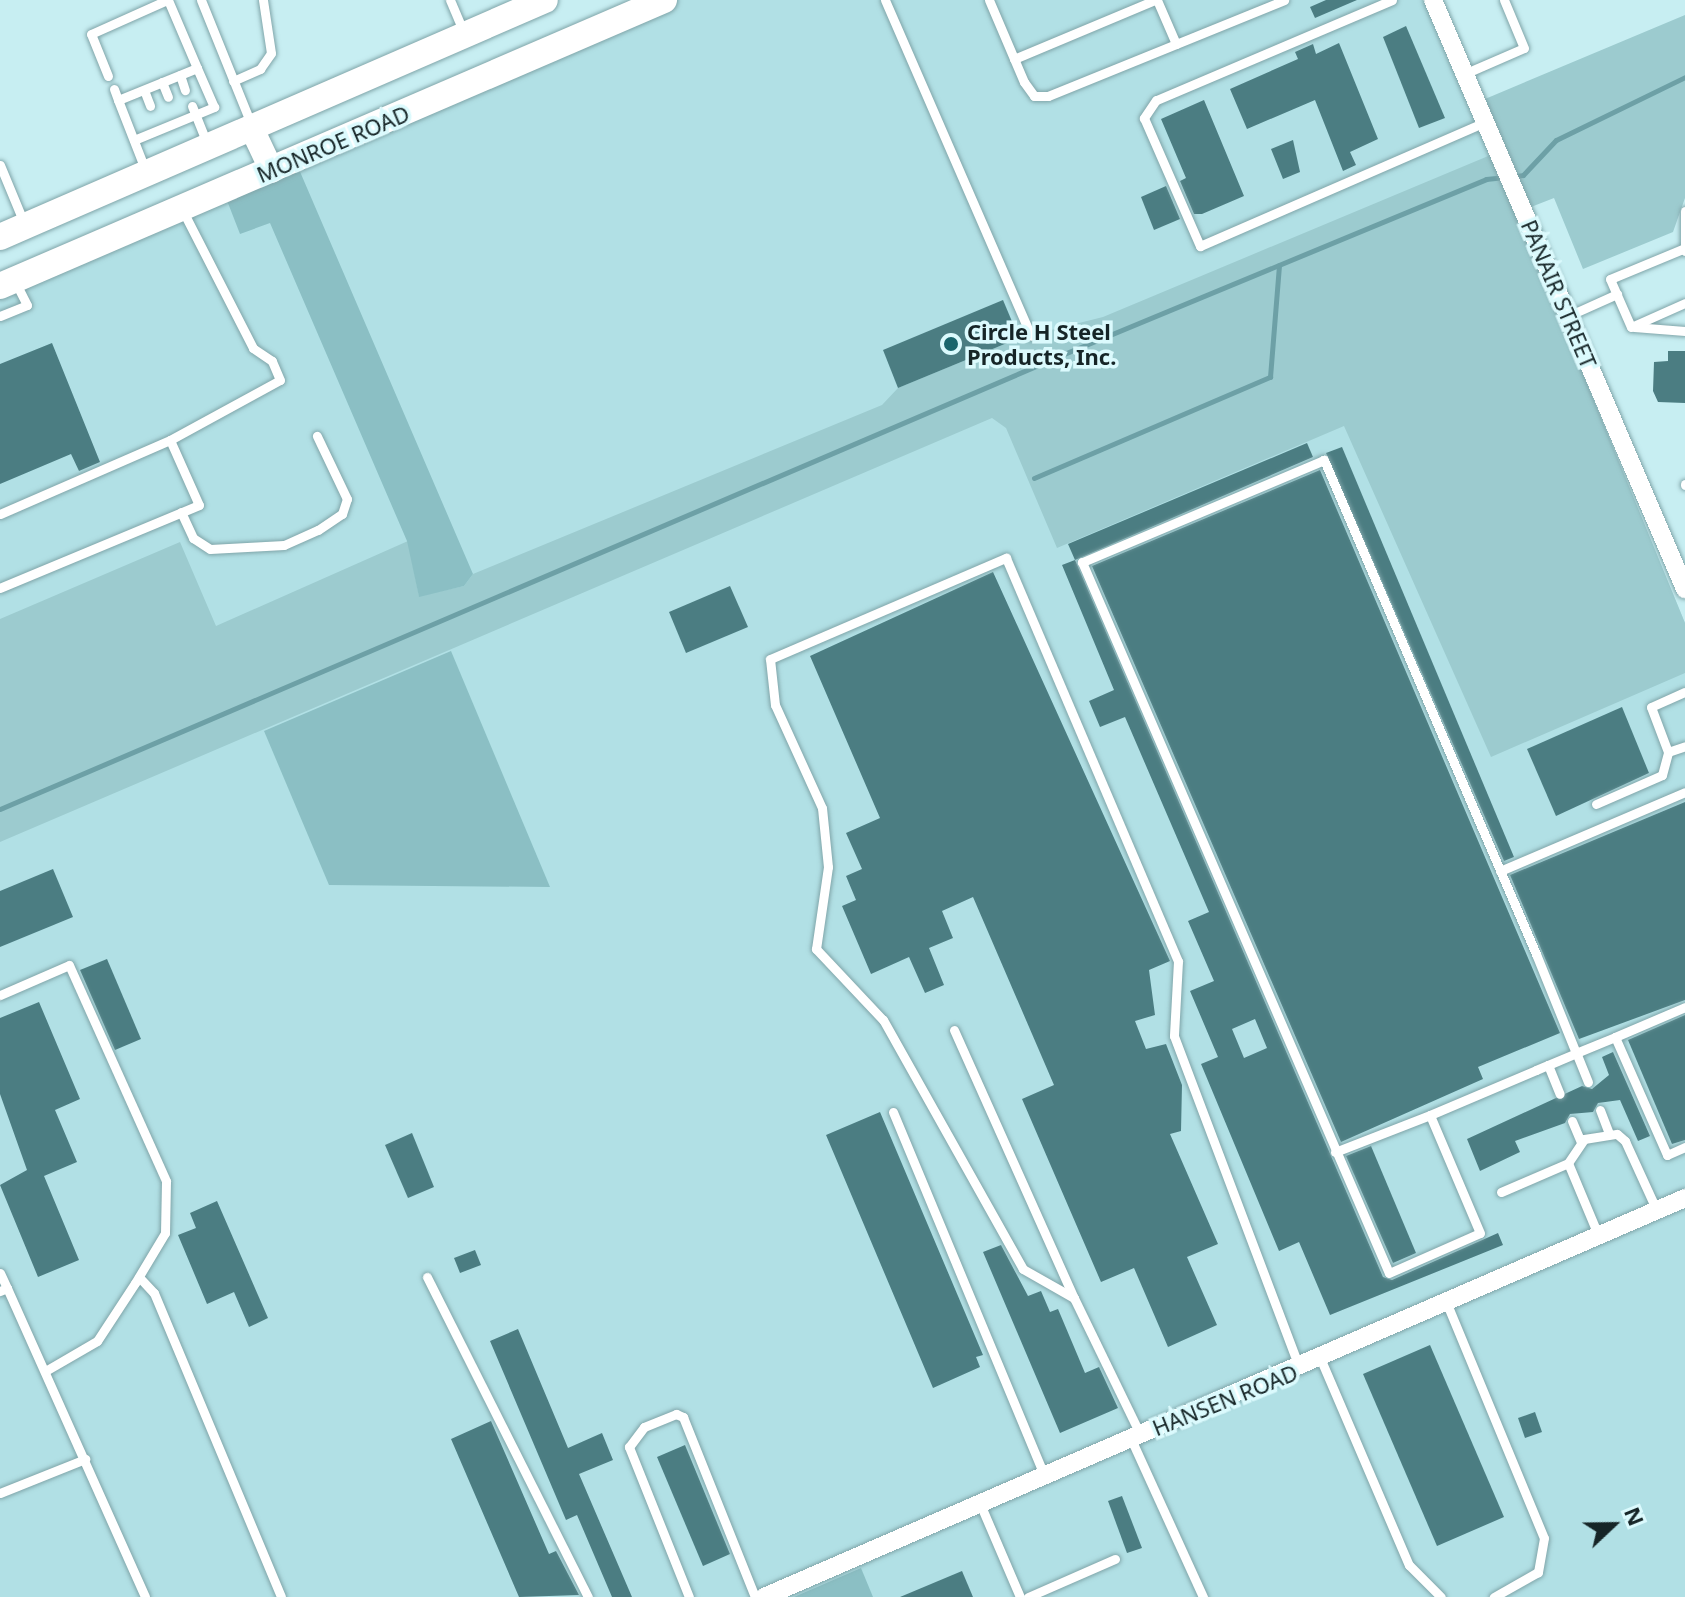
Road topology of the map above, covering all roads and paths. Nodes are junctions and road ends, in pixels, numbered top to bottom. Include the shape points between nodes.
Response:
1 (168, 0) edge
2 (201, 0) edge
3 (263, 0) edge
4 (450, 0) edge
5 (545, 0) edge
6 (664, 0) edge
7 (885, 0) edge
8 (989, 0) edge
9 (1156, 0) edge
10 (1249, 0) edge
11 (1284, 0) edge
12 (1392, 0) edge
13 (1433, 0) edge
14 (1504, 0) edge
15 (1255, 12) junction
16 (465, 36) junction
17 (1176, 44) junction
18 (1014, 59) junction
19 (197, 68) junction
20 (1464, 74) junction
21 (180, 75) junction
22 (108, 76) dead end
23 (233, 81) junction
24 (162, 82) junction
25 (114, 89) dead end
26 (144, 90) junction
27 (185, 90) dead end
28 (168, 97) dead end
29 (118, 100) junction
30 (150, 106) dead end
31 (194, 110) junction
32 (1489, 126) junction
33 (253, 131) junction
34 (134, 140) junction
35 (210, 149) junction
36 (0, 165) edge
37 (272, 171) junction
38 (147, 175) junction
39 (182, 209) junction
40 (1685, 211) edge
41 (25, 226) junction
42 (0, 237) edge
43 (1685, 249) edge
44 (7, 283) edge
45 (1617, 294) junction
46 (1685, 303) edge
47 (0, 316) edge
48 (1568, 316) junction
49 (1631, 327) junction
50 (1685, 331) edge
51 (1031, 336) dead end
52 (317, 436) dead end
53 (170, 440) junction
54 (181, 512) junction
55 (0, 514) edge
56 (0, 588) edge
57 (1685, 589) edge
58 (1685, 692) edge
59 (1685, 746) edge
60 (1668, 752) junction
61 (1685, 792) edge
62 (1596, 804) dead end
63 (1500, 871) junction
64 (0, 995) edge
65 (1685, 1007) edge
66 (954, 1030) dead end
67 (1615, 1037) junction
68 (1576, 1053) junction
69 (1548, 1065) junction
70 (1588, 1082) dead end
71 (1560, 1094) dead end
72 (1600, 1110) dead end
73 (893, 1112) dead end
74 (1430, 1115) junction
75 (1572, 1121) dead end
76 (1609, 1134) junction
77 (1581, 1142) junction
78 (1685, 1147) edge
79 (1335, 1152) junction
80 (1568, 1163) junction
81 (1501, 1192) dead end
82 (1685, 1198) edge
83 (1657, 1211) junction
84 (1599, 1237) junction
85 (0, 1273) edge
86 (139, 1277) junction
87 (427, 1277) dead end
88 (3, 1289) edge
89 (1074, 1298) junction
90 (1447, 1304) junction
91 (1321, 1360) junction
92 (47, 1370) junction
93 (1300, 1370) junction
94 (1136, 1436) junction
95 (85, 1459) junction
96 (1045, 1477) junction
97 (0, 1493) edge
98 (981, 1506) junction
99 (1115, 1559) dead end
100 (145, 1597) edge
101 (281, 1597) edge
102 (588, 1597) edge
103 (689, 1597) edge
104 (755, 1597) edge
105 (764, 1597) edge
106 (1020, 1597) edge
107 (1028, 1597) edge
108 (1203, 1597) edge
109 (1441, 1597) edge
110 (1494, 1597) edge

1 - 19 lane
1 - 22 lane via 91,34
2 - 23 lane
3 - 23 lane via 271,53 260,69
4 - 16 lane
5 - 16 main road, MONROE ROAD
6 - 37 main road, MONROE ROAD
7 - 51 lane
8 - 18 lane
9 - 17 lane
9 - 18 lane
10 - 15 lane
11 - 15 lane
12 - 32 lane via 1156,100 1144,118 1200,246
13 - 20 street, PANAIR STREET
14 - 20 lane via 1524,48
15 - 17 lane
16 - 33 main road, MONROE ROAD
17 - 18 lane via 1048,96 1034,96
19 - 21 lane
19 - 31 lane via 214,107
20 - 32 street, PANAIR STREET
21 - 24 lane
21 - 27 lane
23 - 33 lane
24 - 26 lane
24 - 28 lane
25 - 29 lane
26 - 29 lane
26 - 30 lane
29 - 34 lane
31 - 34 lane
31 - 35 lane
32 - 48 street, PANAIR STREET
33 - 35 main road, MONROE ROAD
33 - 37 street
34 - 38 lane
35 - 38 main road, MONROE ROAD
36 - 41 lane
37 - 39 main road, MONROE ROAD
38 - 41 main road, MONROE ROAD
39 - 44 main road, MONROE ROAD
39 - 53 lane via 253,348 272,361 280,380
40 - 43 lane
41 - 42 main road, MONROE ROAD
43 - 45 lane via 1610,279
44 - 47 lane via 27,305
45 - 48 lane
45 - 49 lane
46 - 49 lane
48 - 57 street, PANAIR STREET
49 - 50 lane
52 - 54 lane via 347,499 342,514 318,530 284,545 210,549 193,538
53 - 54 lane via 199,505
53 - 55 lane
54 - 56 lane
58 - 60 lane via 1651,707
59 - 60 lane
60 - 62 lane via 1662,775
61 - 63 lane
63 - 68 lane
63 - 79 lane via 1324,460 1082,562
64 - 86 lane via 69,965 166,1181 165,1233
65 - 67 lane
66 - 89 lane
67 - 68 lane
67 - 78 lane via 1667,1155
68 - 69 lane
68 - 70 lane
69 - 71 lane
69 - 74 lane
72 - 76 lane
73 - 96 lane
74 - 79 lane
74 - 79 lane via 1480,1233 1389,1273
75 - 77 lane
76 - 77 lane
76 - 83 lane via 1625,1141
77 - 80 lane
80 - 81 lane
80 - 84 lane
82 - 83 street, HANSEN ROAD
83 - 84 street, HANSEN ROAD
84 - 90 street, HANSEN ROAD
85 - 88 lane
86 - 92 lane via 97,1341
86 - 101 lane via 164,1313
87 - 102 lane
88 - 92 lane
89 - 93 lane via 1023,1269 883,1020 816,949 828,867 822,808 775,705 770,659 1006,558 1178,961 1174,1036
89 - 94 lane
90 - 91 street, HANSEN ROAD
90 - 110 lane via 1544,1538 1538,1572
91 - 93 street, HANSEN ROAD
91 - 109 lane via 1409,1565
92 - 95 lane
93 - 94 street, HANSEN ROAD
94 - 96 street, HANSEN ROAD
94 - 108 lane
95 - 97 lane
95 - 100 lane
96 - 98 street, HANSEN ROAD
98 - 105 street, HANSEN ROAD
98 - 106 lane
99 - 107 lane
103 - 104 lane via 629,1447 644,1427 676,1414 683,1417

